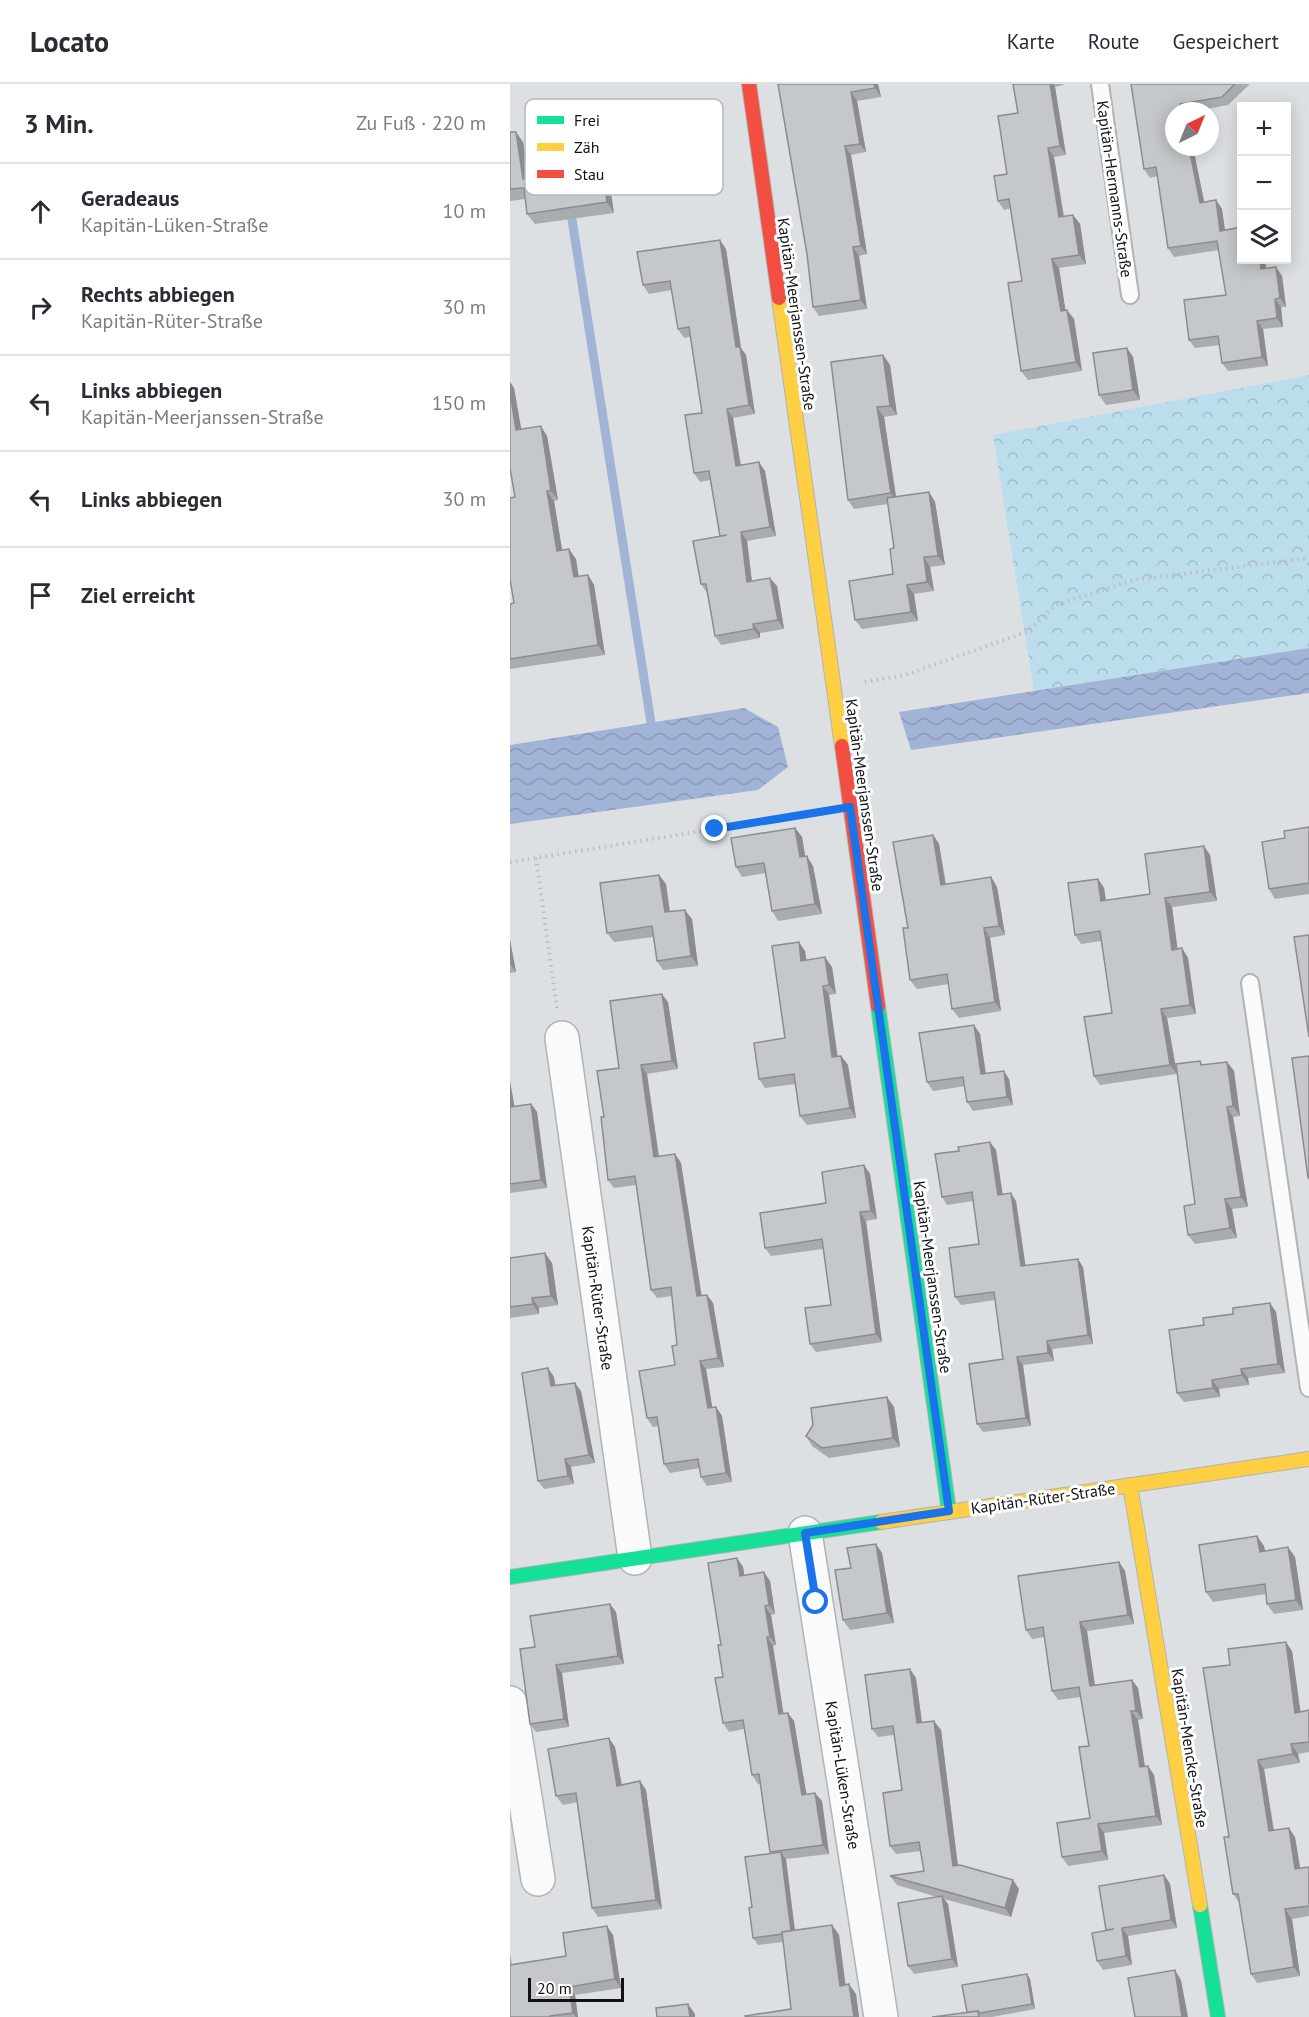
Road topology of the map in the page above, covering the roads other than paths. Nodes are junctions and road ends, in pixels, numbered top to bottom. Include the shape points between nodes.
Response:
1 (748, 84) edge
2 (1100, 84) edge
3 (1130, 295) dead end
4 (1250, 983) dead end
5 (562, 1038) road end
6 (1309, 1388) edge
7 (1309, 1459) edge
8 (1130, 1485) junction
9 (949, 1511) junction
10 (805, 1533) junction
11 (635, 1558) junction
12 (510, 1576) edge
13 (510, 1703) edge
14 (538, 1879) dead end
15 (881, 2017) edge
16 (1218, 2017) edge

1 - 9 street, Kapitän-Meerjanssen-Straße
2 - 3 lane, Kapitän-Hermanns-Straße
4 - 6 lane
5 - 11 street, Kapitän-Rüter-Straße
7 - 8 street, Kapitän-Rüter-Straße
8 - 9 street, Kapitän-Rüter-Straße
8 - 16 street, Kapitän-Mencke-Straße
9 - 10 street, Kapitän-Rüter-Straße
10 - 11 street, Kapitän-Rüter-Straße
10 - 15 street, Kapitän-Lüken-Straße
11 - 12 street, Kapitän-Rüter-Straße
13 - 14 street

